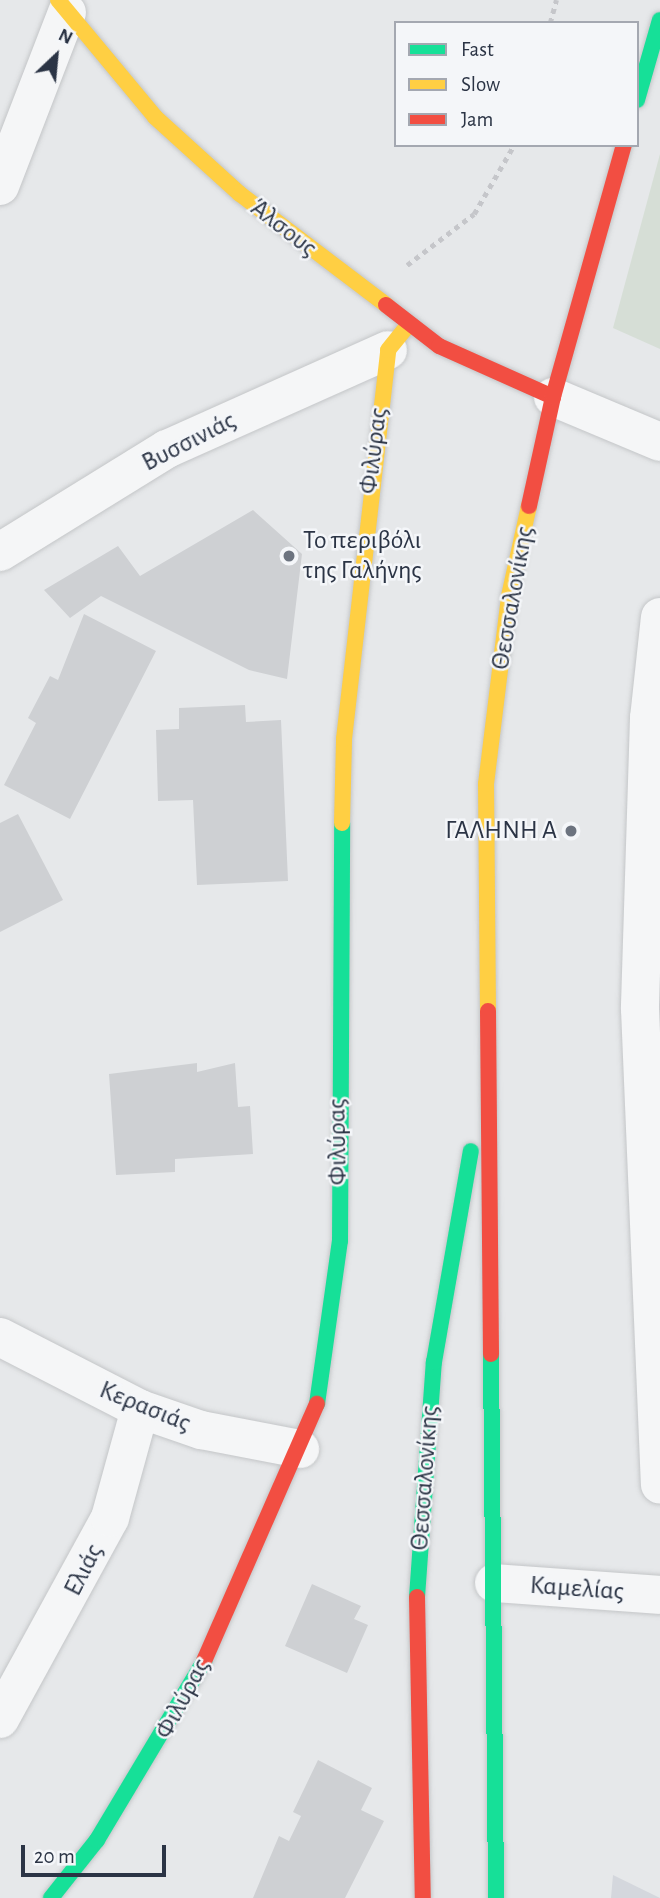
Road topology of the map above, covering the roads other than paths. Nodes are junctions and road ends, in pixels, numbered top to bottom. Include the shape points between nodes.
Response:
1 (63, 6) edge
2 (660, 20) edge
3 (639, 93) edge
4 (623, 147) edge
5 (0, 186) edge
6 (398, 337) junction
7 (553, 397) junction
8 (660, 442) edge
9 (0, 552) edge
10 (660, 617) edge
11 (486, 1063) junction
12 (0, 1337) edge
13 (140, 1409) junction
14 (300, 1449) junction
15 (660, 1485) edge
16 (494, 1583) junction
17 (660, 1595) edge
18 (0, 1719) edge
19 (51, 1898) edge
20 (423, 1898) edge
21 (496, 1898) edge

1 - 5 street
1 - 6 main road, Άλσους via 155,117 240,194 368,295
2 - 3 main road
4 - 7 main road, Θεσσαλονίκης
6 - 7 main road, Άλσους
6 - 9 street, Βυσσινιάς via 167,449
6 - 14 main road, Φιλύρας via 345,739 337,1055 340,1241 322,1382
7 - 8 street
7 - 11 main road, Θεσσαλονίκης via 509,596 486,784
10 - 15 street via 649,718 640,1009
11 - 16 main road, Θεσσαλονίκης
11 - 20 main road, Θεσσαλονίκης via 434,1362 415,1617
12 - 13 street, Κερασιάς
13 - 14 street, Κερασιάς via 201,1430
13 - 18 street, Ελιάς via 110,1518
14 - 19 main road, Φιλύρας via 189,1693 97,1840
16 - 17 street, Καμελίας
16 - 21 main road, Θεσσαλονίκης

